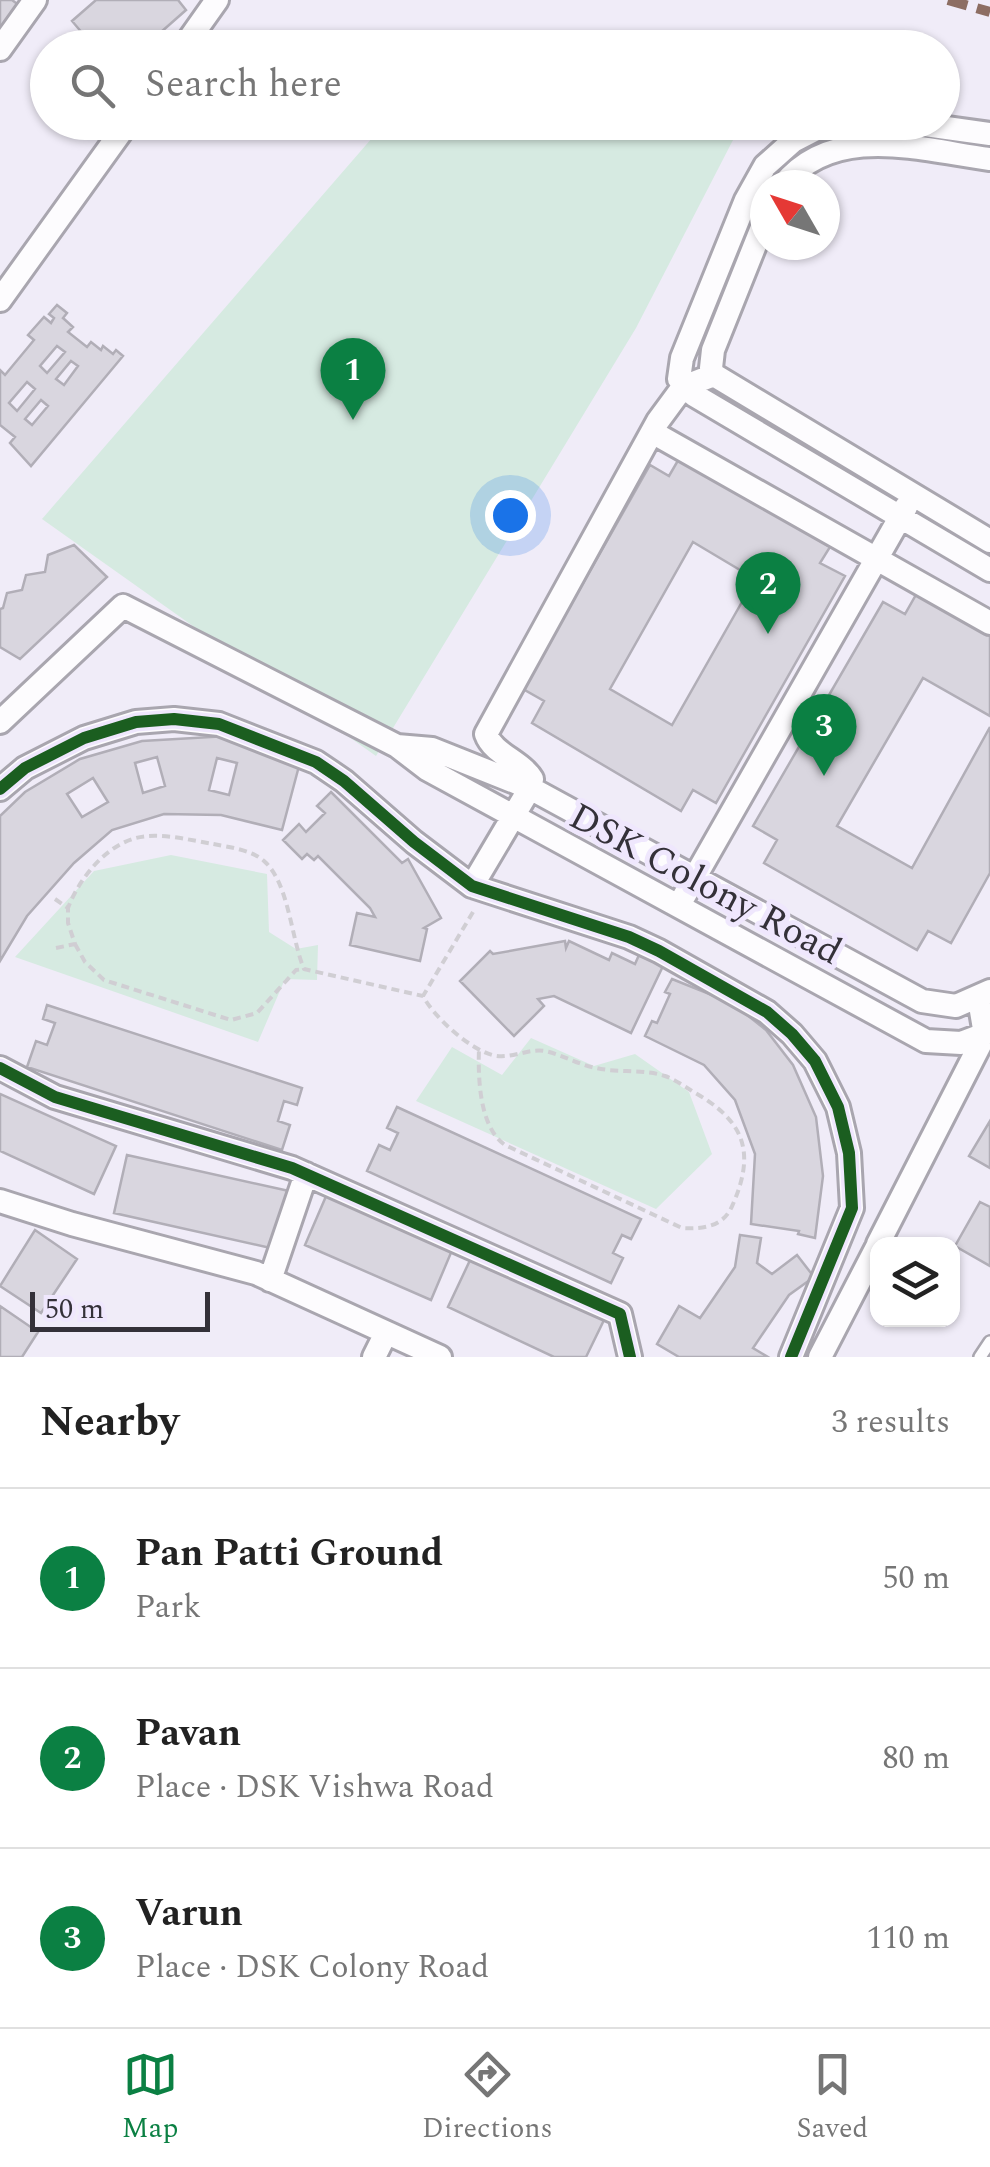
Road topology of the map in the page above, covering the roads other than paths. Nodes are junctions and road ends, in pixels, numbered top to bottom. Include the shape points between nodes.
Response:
1 (34, 0) edge
2 (217, 0) edge
3 (196, 30) edge
4 (0, 50) edge
5 (960, 130) edge
6 (990, 134) edge
7 (115, 140) edge
8 (792, 140) edge
9 (990, 159) edge
10 (799, 170) edge
11 (750, 258) edge
12 (0, 300) edge
13 (713, 350) junction
14 (682, 358) junction
15 (714, 374) junction
16 (684, 387) junction
17 (652, 432) junction
18 (913, 495) junction
19 (900, 517) junction
20 (990, 541) edge
21 (876, 560) junction
22 (990, 570) edge
23 (990, 623) edge
24 (0, 722) edge
25 (397, 746) junction
26 (530, 788) junction
27 (0, 789) edge
28 (514, 815) junction
29 (695, 875) junction
30 (479, 888) junction
31 (679, 905) junction
32 (984, 995) edge
33 (988, 1033) edge
34 (0, 1068) edge
35 (306, 1174) junction
36 (0, 1200) edge
37 (882, 1237) edge
38 (870, 1260) edge
39 (270, 1280) junction
40 (386, 1332) junction
41 (990, 1342) edge
42 (374, 1357) edge
43 (440, 1357) edge
44 (630, 1357) edge
45 (791, 1357) edge
46 (820, 1357) edge
47 (980, 1357) edge

1 - 4 street
2 - 3 street
5 - 6 street
7 - 12 street
8 - 14 street via 765,166 746,200
9 - 10 street via 870,144 833,149
11 - 13 street
13 - 14 street
13 - 15 street
14 - 16 street
15 - 16 street
15 - 18 street
16 - 17 street
16 - 19 street
17 - 21 street
17 - 26 street via 486,734 532,776
18 - 19 street
18 - 20 street
19 - 21 street
19 - 22 street
21 - 23 street
21 - 29 street
24 - 25 street, DSK Colony Road via 123,606
25 - 26 street, DSK Colony Road via 432,749
25 - 28 street, DSK Colony Road via 426,770
26 - 28 street
26 - 29 street, DSK Colony Road
27 - 30 street via 84,738 174,719 219,724 316,762
28 - 30 street
28 - 31 street, DSK Colony Road
29 - 31 street
29 - 32 street, DSK Colony Road via 922,1001 956,1006
30 - 45 street via 659,950 767,1012 815,1061 838,1107 852,1208
31 - 33 street, DSK Colony Road via 926,1041 961,1043
32 - 33 street, DSK Colony Road
33 - 37 street
34 - 35 street via 55,1097
35 - 39 street
35 - 44 street via 620,1314
36 - 39 street
38 - 46 street
39 - 40 street
40 - 42 street
40 - 43 street
41 - 47 lane

